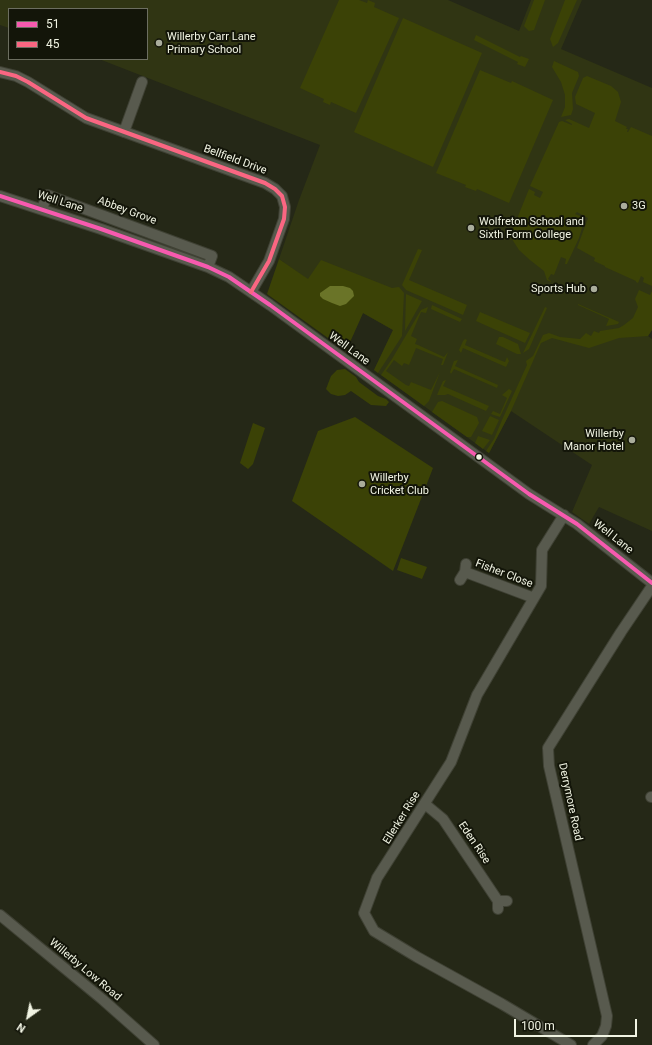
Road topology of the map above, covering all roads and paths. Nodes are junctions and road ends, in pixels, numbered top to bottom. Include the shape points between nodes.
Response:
1 (0, 72) edge
2 (143, 82) dead end
3 (124, 132) junction
4 (0, 196) edge
5 (42, 209) junction
6 (208, 267) junction
7 (251, 292) junction
8 (564, 515) junction
9 (464, 572) dead end
10 (652, 582) edge
11 (652, 586) edge
12 (534, 598) junction
13 (425, 804) junction
14 (501, 903) dead end
15 (0, 916) edge
16 (154, 1045) edge
17 (571, 1045) edge
18 (593, 1045) edge

1 - 3 street, Bellfield Drive via 28,82 86,118
2 - 3 street
3 - 7 street, Bellfield Drive via 266,183 282,196 285,207 284,219 270,261
4 - 5 street, Well Lane
5 - 6 street, Well Lane
5 - 6 street, Abbey Grove via 47,195 216,258
6 - 7 street, Well Lane
7 - 8 street, Well Lane via 529,494
8 - 10 street, Well Lane
8 - 12 street, Ellerker Rise via 542,550 541,586
9 - 12 street, Fisher Close
11 - 18 street, Derrymore Road via 548,748 549,766 607,1016 602,1036
12 - 13 street, Ellerker Rise via 477,695 452,762
13 - 14 street, Eden Rise via 443,818
13 - 17 street, Ellerker Rise via 377,878 364,913 374,931
15 - 16 street, Willerby Low Road

